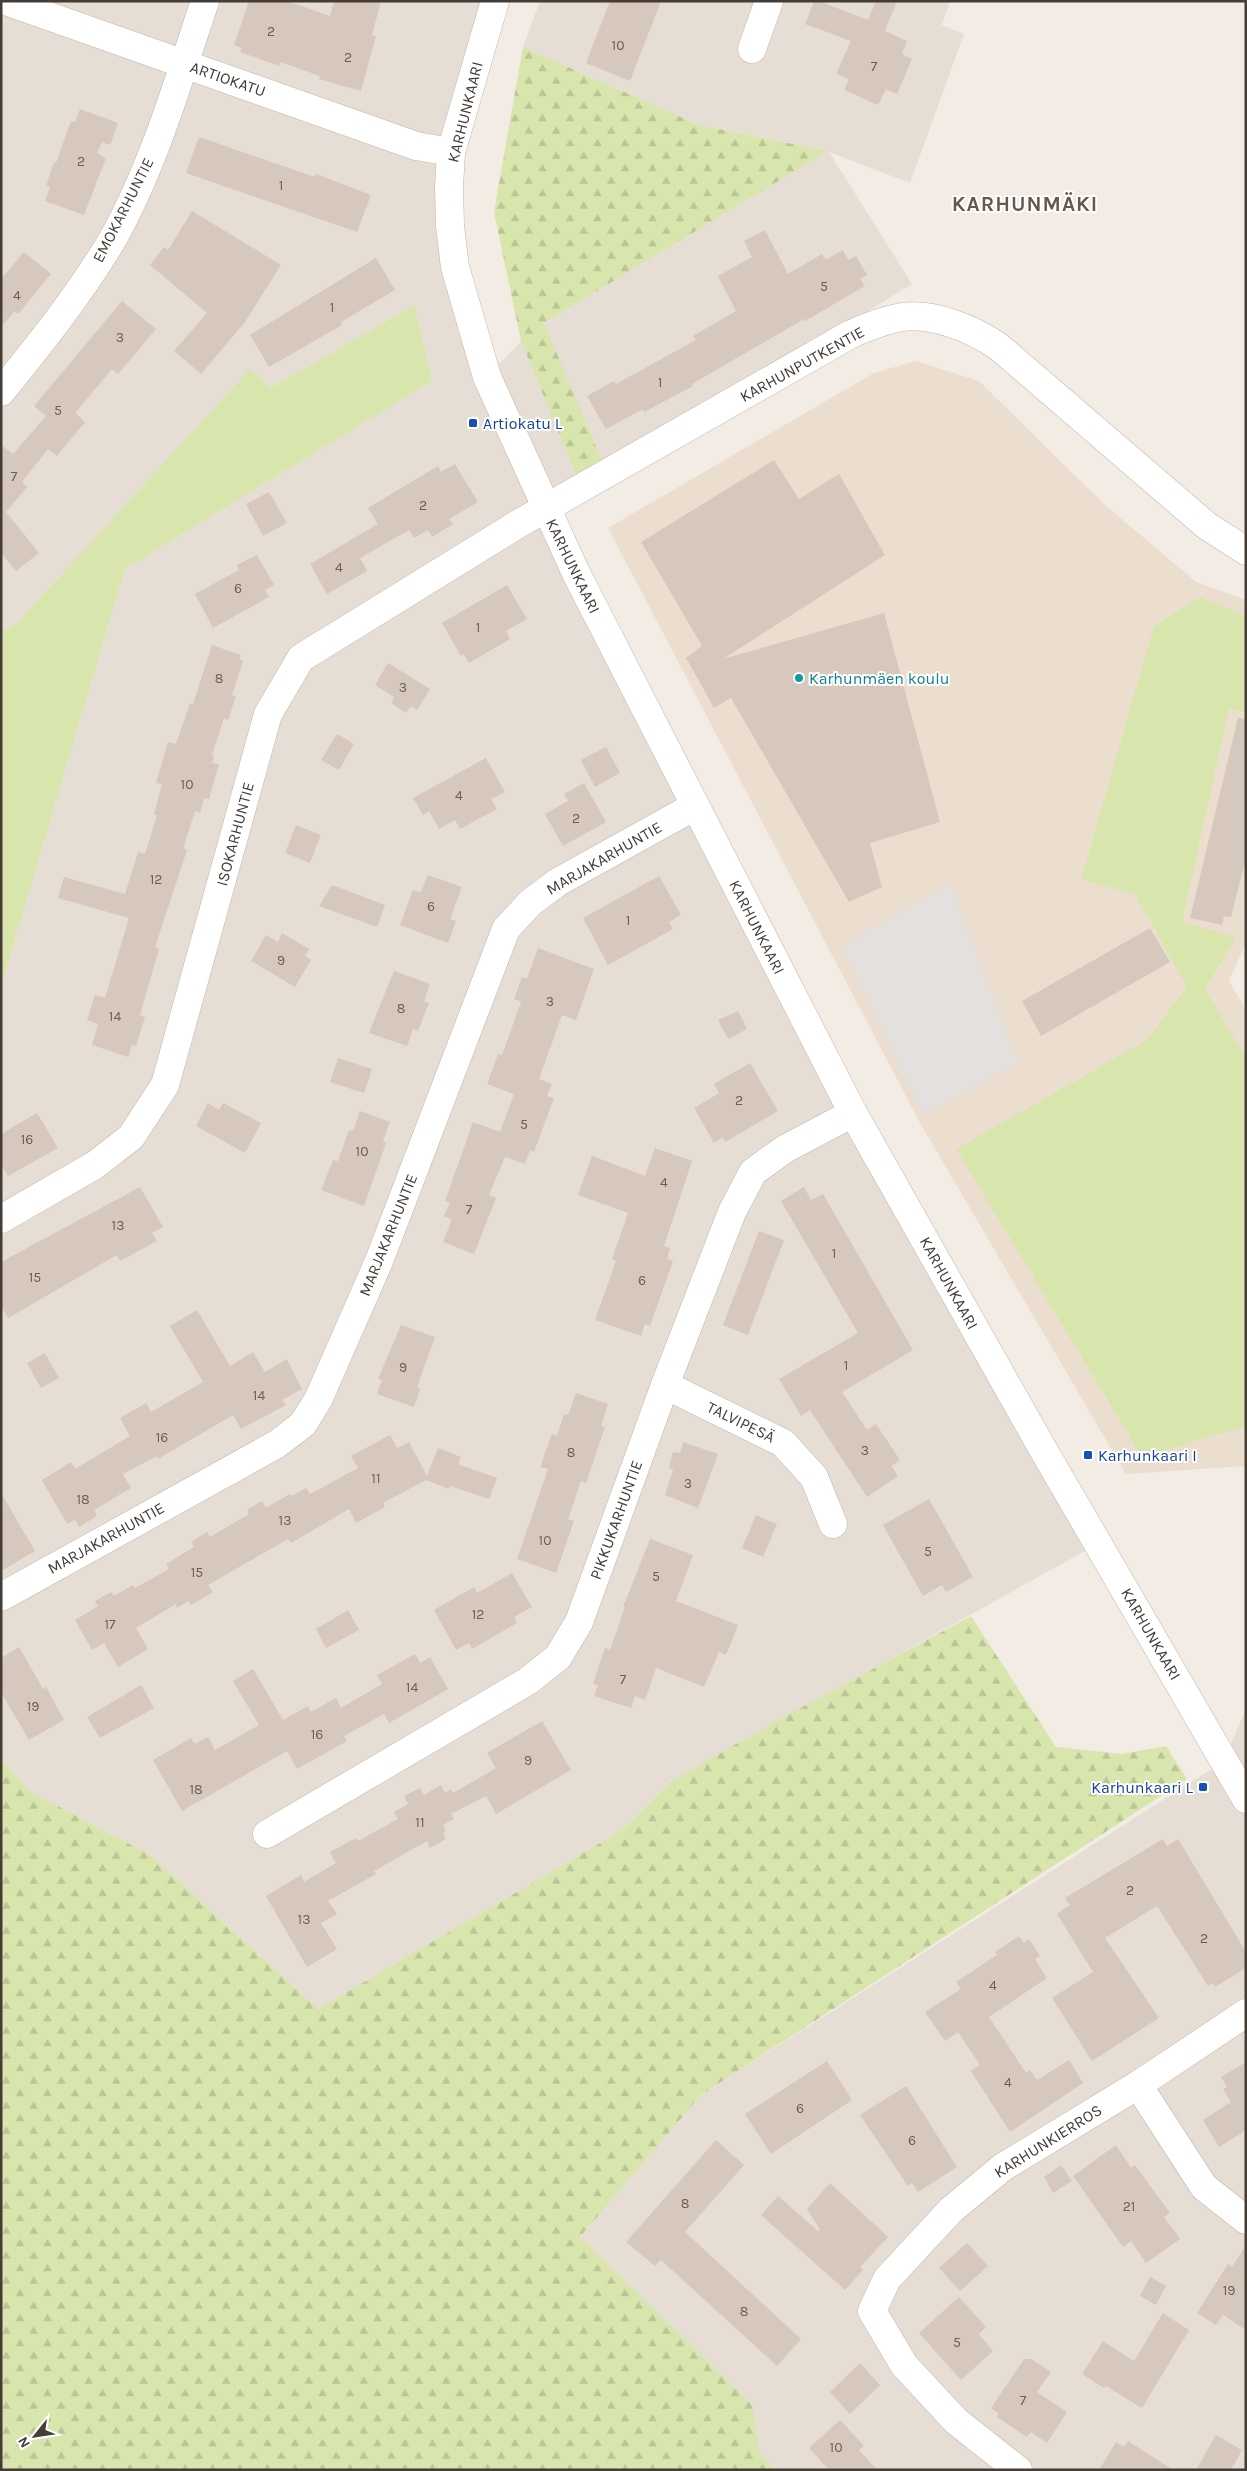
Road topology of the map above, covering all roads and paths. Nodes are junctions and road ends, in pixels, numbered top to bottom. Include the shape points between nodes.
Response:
1 (6, 1) edge
2 (205, 1) edge
3 (495, 1) edge
4 (769, 1) edge
5 (752, 49) dead end
6 (184, 64) junction
7 (451, 152) junction
8 (1, 392) edge
9 (546, 509) junction
10 (1246, 551) edge
11 (695, 806) junction
12 (853, 1113) junction
13 (1, 1219) edge
14 (665, 1385) junction
15 (833, 1524) dead end
16 (1, 1597) edge
17 (1246, 1798) edge
18 (267, 1834) dead end
19 (1246, 2013) edge
20 (1138, 2085) junction
21 (1246, 2220) edge
22 (1018, 2470) edge

1 - 6 street, ARTIOKATU
2 - 6 street, EMOKARHUNTIE
3 - 7 street, KARHUNKAARI
4 - 5 street
6 - 7 street, ARTIOKATU via 416,146
6 - 8 street, EMOKARHUNTIE via 155,149 111,241 57,322
7 - 9 street, KARHUNKAARI via 450,226 455,267 466,310 487,377
9 - 10 street, KARHUNPUTKENTIE via 851,334 904,317 927,318 960,326 982,335 999,347 1207,526
9 - 11 street, KARHUNKAARI
9 - 13 street, ISOKARHUNTIE via 300,658 268,714 165,1085 131,1137 96,1165
11 - 12 street, KARHUNKAARI
11 - 16 street, MARJAKARHUNTIE via 558,882 530,903 506,929 379,1261 318,1400 303,1424 277,1444
12 - 14 street, PIKKUKARHUNTIE via 785,1149 754,1172 732,1212
12 - 17 street, KARHUNKAARI
14 - 15 street, TALVIPESÄ via 783,1443 814,1477
14 - 18 street, PIKKUKARHUNTIE via 579,1622 558,1657 528,1681
19 - 20 street, KARHUNKIERROS
20 - 21 street via 1204,2187
20 - 22 street, KARHUNKIERROS via 1003,2167 952,2210 886,2279 872,2311 904,2365 956,2421

